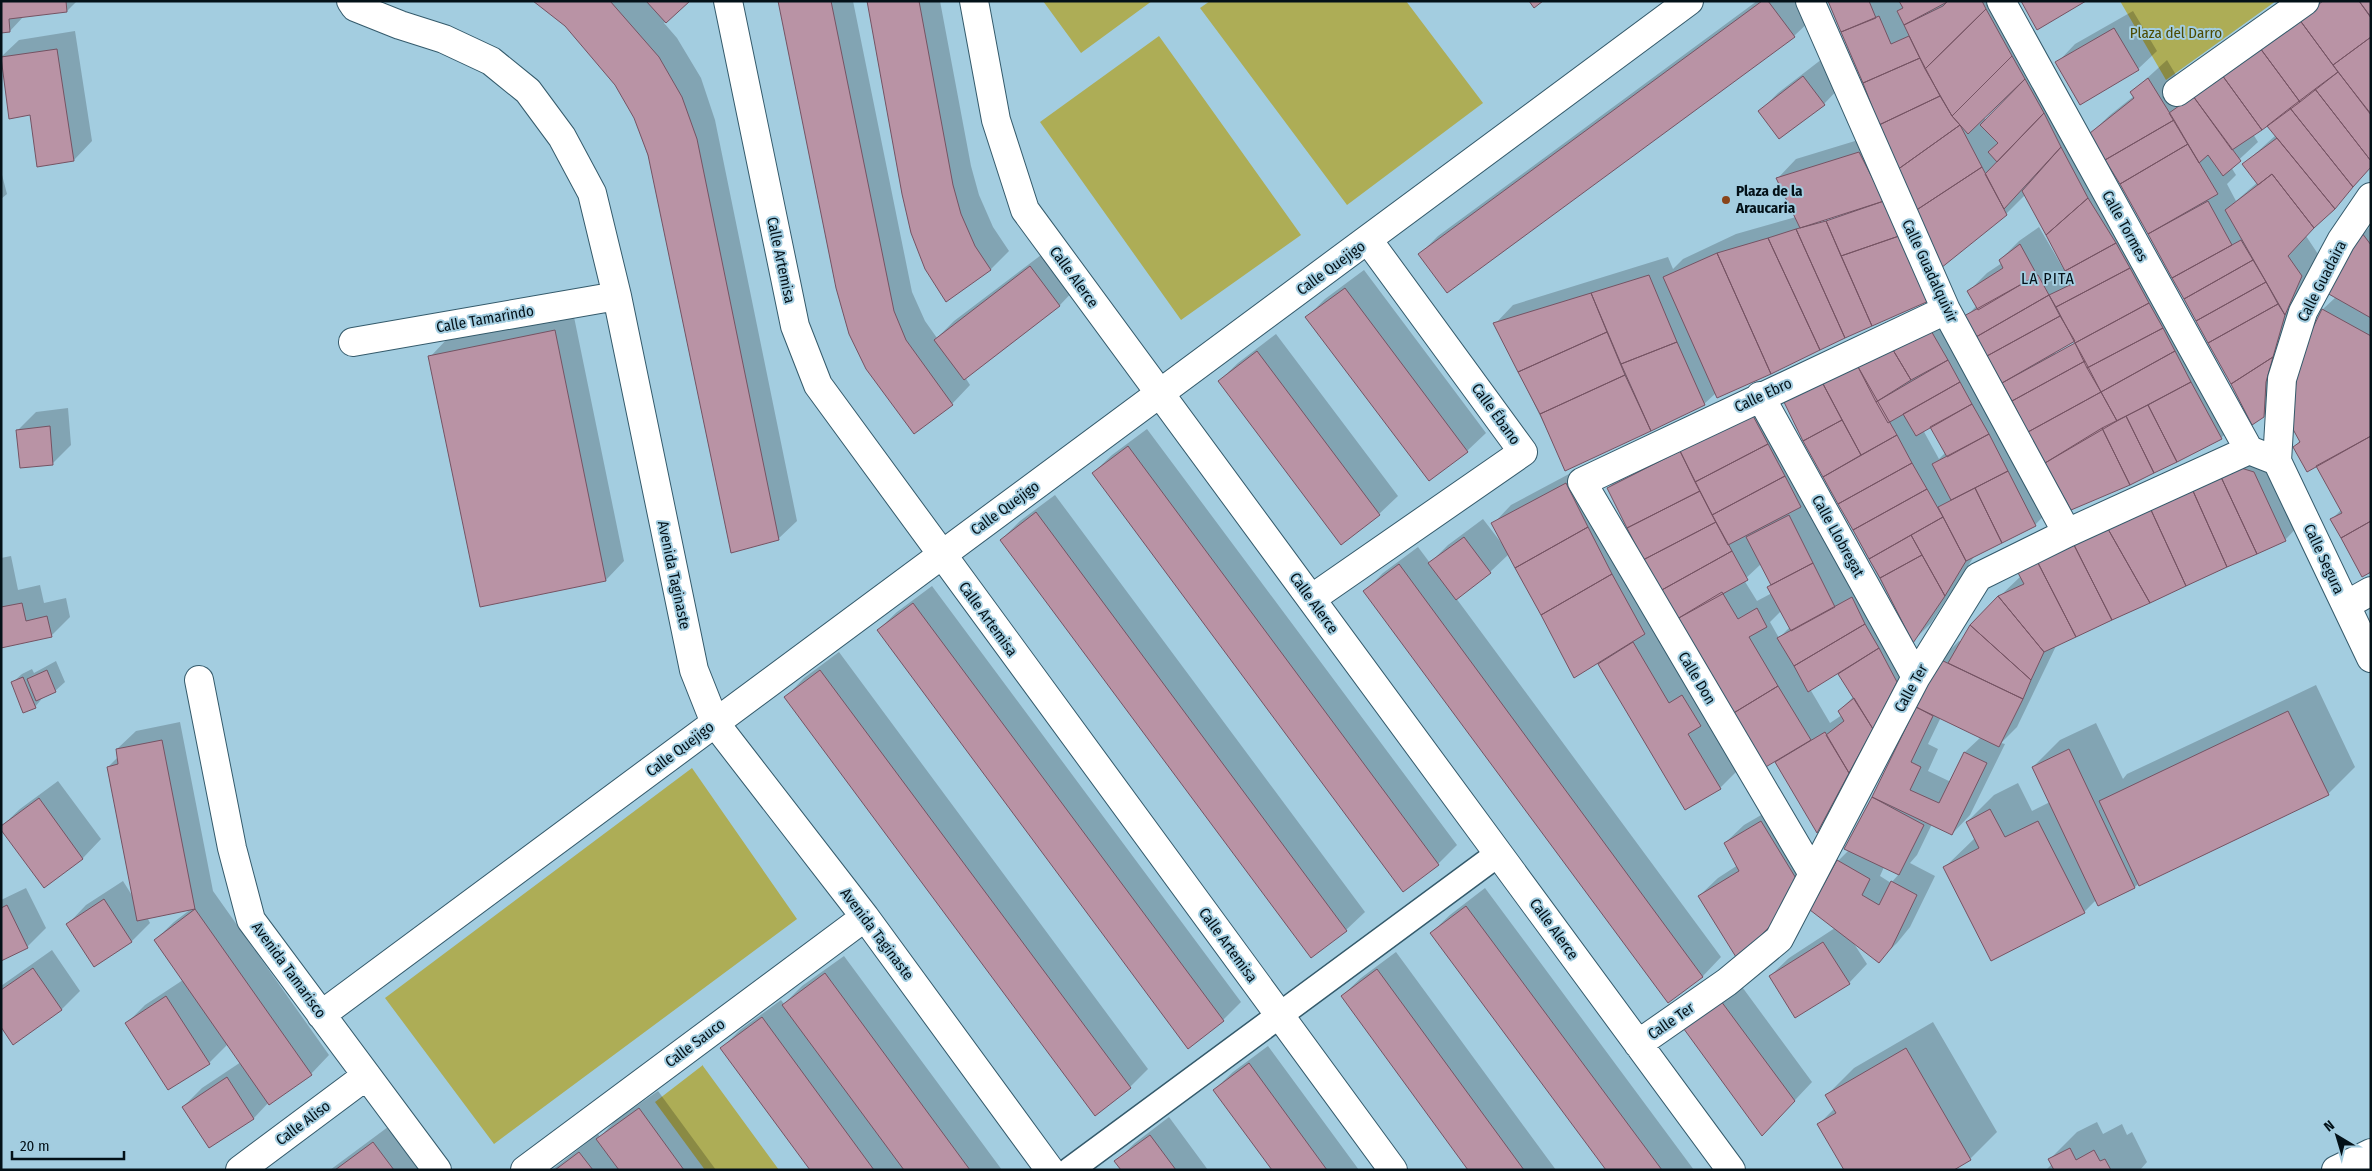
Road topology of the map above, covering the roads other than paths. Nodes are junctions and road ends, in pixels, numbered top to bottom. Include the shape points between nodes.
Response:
1 (351, 1) edge
2 (728, 1) edge
3 (974, 1) edge
4 (1689, 1) edge
5 (1810, 1) edge
6 (2001, 1) edge
7 (2305, 1) edge
8 (2177, 92) dead end
9 (2371, 197) edge
10 (1368, 240) junction
11 (617, 296) junction
12 (1946, 310) junction
13 (353, 342) dead end
14 (1160, 395) junction
15 (1760, 396) junction
16 (2249, 450) junction
17 (2278, 461) junction
18 (1582, 482) joint
19 (2067, 533) junction
20 (941, 555) junction
21 (2371, 591) edge
22 (1310, 599) junction
23 (2346, 605) junction
24 (2371, 658) edge
25 (1916, 677) junction
26 (199, 680) dead end
27 (715, 723) junction
28 (1498, 854) junction
29 (1813, 874) junction
30 (865, 917) junction
31 (322, 1015) junction
32 (1280, 1015) junction
33 (1638, 1044) junction
34 (366, 1076) junction
35 (2371, 1153) edge
36 (240, 1170) edge
37 (437, 1170) edge
38 (525, 1170) edge
39 (1050, 1170) edge
40 (1070, 1170) edge
41 (1393, 1170) edge
42 (1731, 1170) edge
43 (2336, 1170) edge

1 - 11 street, Avenida Taginaste via 355,7 444,39 491,61 528,91 562,137 592,194
2 - 20 street, Calle Artemisa via 795,326 818,385
3 - 14 street, Calle Alerce via 996,120 1025,210
4 - 10 street, Calle Quejigo
5 - 12 street, Calle Guadalquivir
6 - 16 street, Calle Tormes
7 - 8 street
9 - 17 street, Calle Guadaira via 2341,241 2304,312 2282,379
10 - 14 street, Calle Quejigo
10 - 22 street, Calle Ébano via 1524,452
11 - 13 street, Calle Tamarindo
11 - 27 street, Avenida Taginaste via 694,670
12 - 15 street, Calle Ebro
12 - 19 street, Calle Guadalquivir
14 - 20 street, Calle Quejigo
14 - 22 street, Calle Alerce
15 - 18 street, Calle Ebro
15 - 25 street, Calle Llobregat
16 - 17 street
16 - 19 street, Calle Ter
17 - 23 street, Calle Segura
18 - 29 street, Calle Don
19 - 25 street, Calle Ter via 1978,577
20 - 27 street, Calle Quejigo
20 - 32 street, Calle Artemisa
21 - 23 street
22 - 28 street, Calle Alerce
23 - 24 street, Calle Segura
25 - 29 street, Calle Ter
26 - 31 street, Avenida Tamarisco via 232,848 252,920
27 - 30 street, Avenida Taginaste
27 - 31 street, Calle Quejigo
28 - 32 street
28 - 33 street, Calle Alerce
29 - 33 street, Calle Ter via 1779,939 1727,982
30 - 38 street, Calle Sauco
30 - 39 street, Avenida Taginaste
31 - 34 street, Avenida Tamarisco
32 - 40 street
32 - 41 street, Calle Artemisa
33 - 42 street, Calle Alerce
34 - 36 street, Calle Aliso
34 - 37 street, Avenida Tamarisco
35 - 43 street

